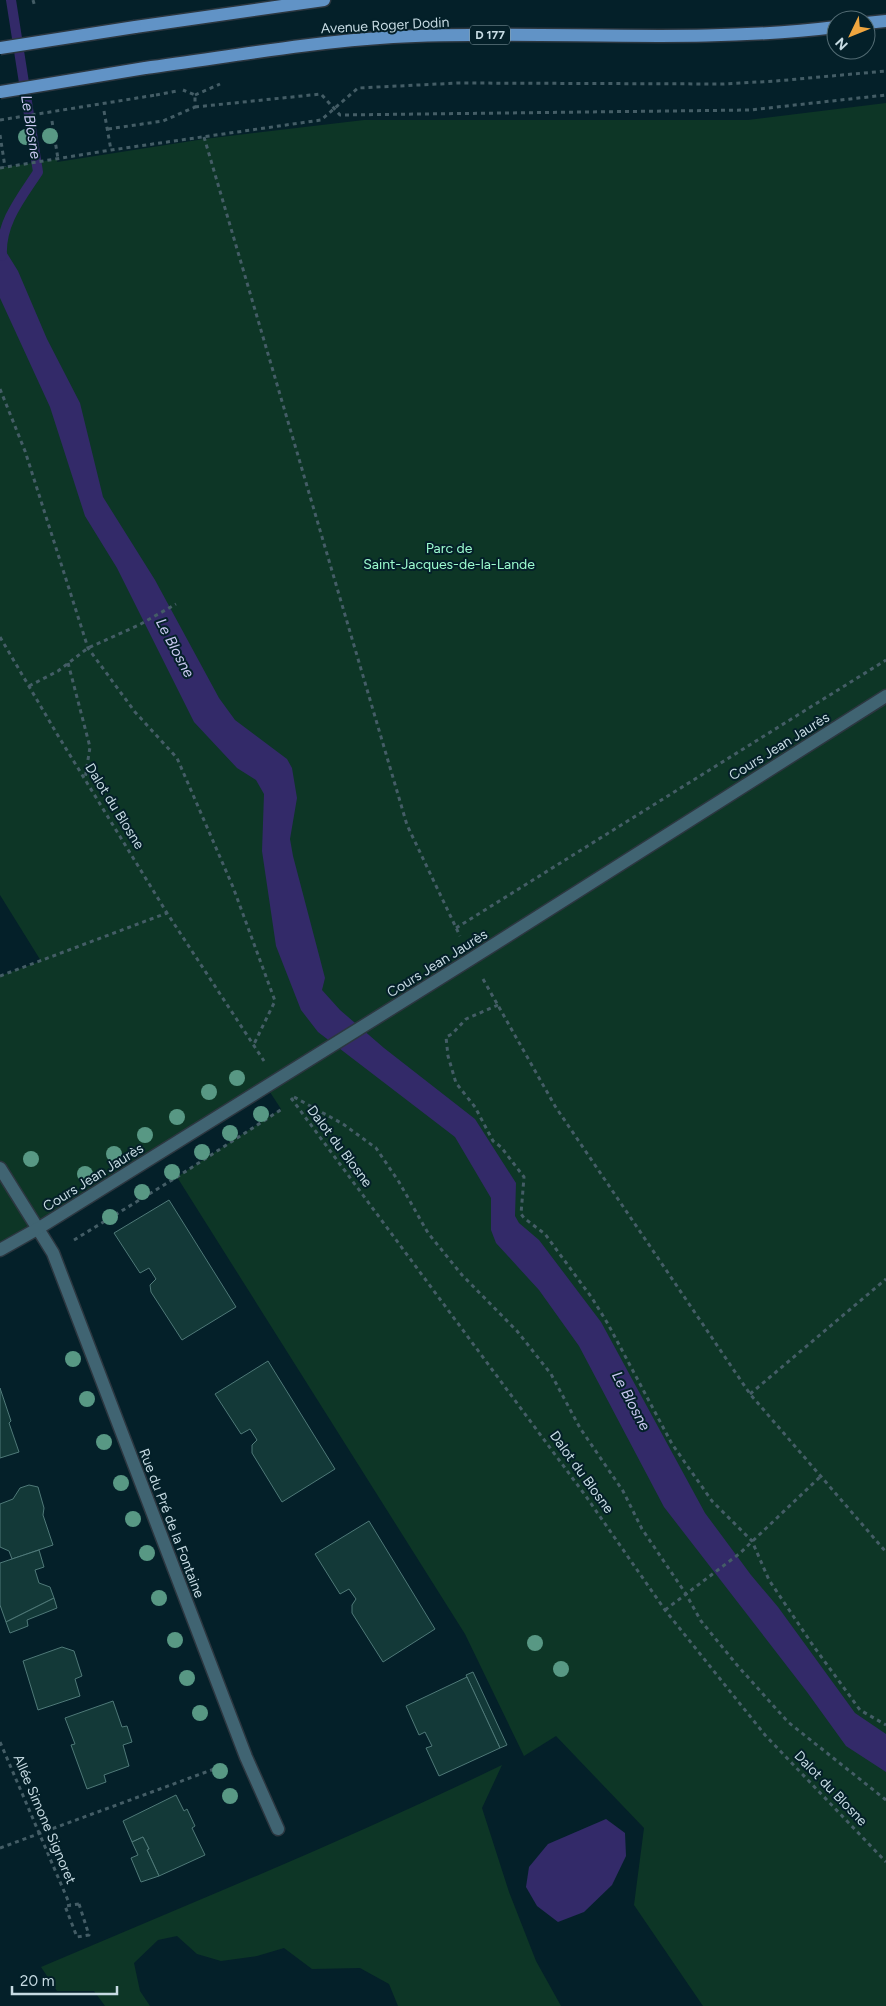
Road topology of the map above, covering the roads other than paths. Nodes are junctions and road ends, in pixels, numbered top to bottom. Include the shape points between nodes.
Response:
1 (324, 0) edge
2 (826, 28) edge
3 (0, 48) edge
4 (0, 92) edge
5 (886, 696) edge
6 (0, 1168) edge
7 (39, 1228) junction
8 (0, 1250) edge
9 (278, 1829) dead end

1 - 3 main road, Avenue Roger Dodin, bridge
2 - 4 main road, Avenue Roger Dodin / D 177, bridge via 707,36 393,37 281,47
5 - 7 street, Cours Jean Jaurès via 480,954
6 - 7 street, Rue du Pré de la Fontaine
7 - 8 street, Cours Jean Jaurès
7 - 9 street, Rue du Pré de la Fontaine via 53,1253 246,1757

